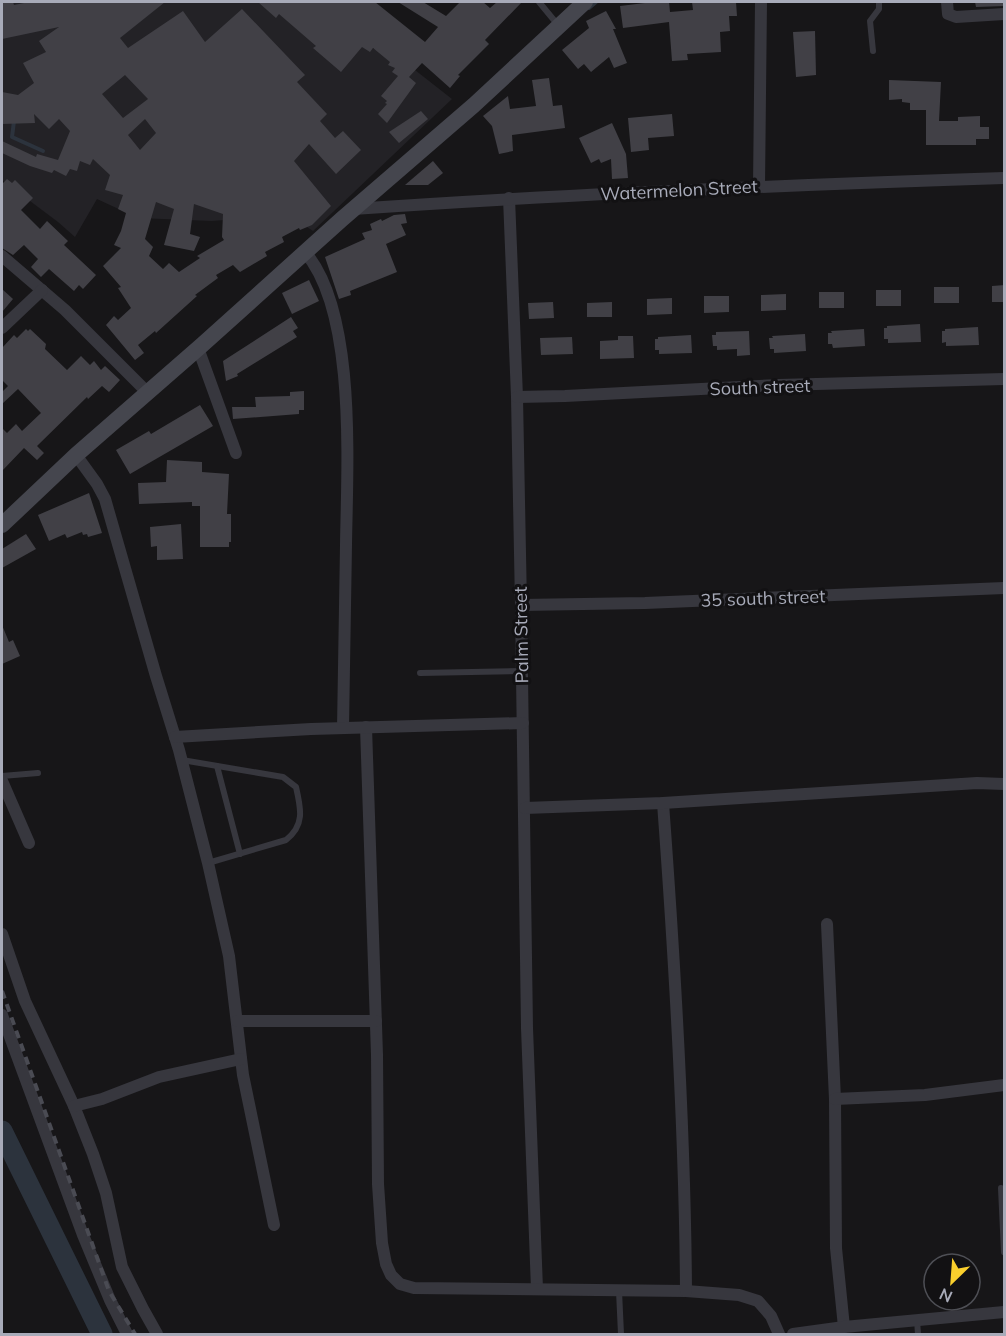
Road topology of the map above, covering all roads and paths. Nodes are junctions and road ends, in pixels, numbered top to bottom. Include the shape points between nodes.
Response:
1 (539, 2) edge
2 (585, 2) edge
3 (761, 2) edge
4 (879, 2) edge
5 (946, 2) edge
6 (1005, 14) edge
7 (558, 26) junction
8 (873, 51) dead end
9 (1005, 178) edge
10 (759, 186) junction
11 (509, 198) junction
12 (353, 209) junction
13 (305, 252) junction
14 (2, 256) edge
15 (42, 290) junction
16 (2, 328) edge
17 (198, 348) junction
18 (1005, 379) edge
19 (147, 392) junction
20 (516, 397) junction
21 (236, 453) dead end
22 (76, 455) junction
23 (2, 525) edge
24 (1005, 588) edge
25 (521, 604) junction
26 (522, 671) junction
27 (420, 673) dead end
28 (523, 723) junction
29 (366, 727) junction
30 (343, 728) junction
31 (175, 737) junction
32 (182, 760) junction
33 (218, 766) junction
34 (38, 773) dead end
35 (2, 776) edge
36 (2, 781) edge
37 (1005, 784) edge
38 (663, 803) junction
39 (525, 808) junction
40 (29, 843) dead end
41 (240, 854) junction
42 (208, 863) junction
43 (827, 924) dead end
44 (2, 934) edge
45 (2, 1015) edge
46 (237, 1021) junction
47 (376, 1021) junction
48 (242, 1059) junction
49 (1005, 1085) edge
50 (835, 1099) junction
51 (74, 1106) junction
52 (1001, 1188) dead end
53 (273, 1225) dead end
54 (1005, 1252) edge
55 (537, 1289) junction
56 (619, 1290) junction
57 (686, 1291) junction
58 (1005, 1312) edge
59 (917, 1320) junction
60 (844, 1327) junction
61 (127, 1335) edge
62 (157, 1335) edge
63 (621, 1335) edge
64 (780, 1335) edge
65 (794, 1335) edge
66 (918, 1335) edge

1 - 7 lane
2 - 7 main road
3 - 10 street
4 - 8 lane via 870,21
5 - 6 street via 948,14 956,17
7 - 12 main road
9 - 10 street, Watermelon Street
10 - 11 street, Watermelon Street
11 - 12 street, Watermelon Street
11 - 20 street, Palm Street
12 - 13 main road
13 - 17 main road
13 - 30 street via 323,279 335,316 344,376
14 - 15 street
15 - 16 street
15 - 19 street
17 - 19 main road
17 - 21 street
18 - 20 street, South street
19 - 22 main road
20 - 25 street, Palm Street
22 - 23 main road
22 - 31 street via 105,499
24 - 25 street, 35 south street via 645,603
25 - 26 street, Palm Street
26 - 27 lane
26 - 28 street, Palm Street
28 - 29 street
28 - 39 street, Palm Street
29 - 30 street
29 - 47 street
30 - 31 street
31 - 32 street
32 - 33 lane
32 - 42 street
33 - 41 lane
33 - 41 lane via 283,777 296,787 301,822 294,834
34 - 35 lane
36 - 40 street
37 - 38 street
38 - 39 street
38 - 57 street via 686,1215
39 - 55 street, Palm Street via 527,1028
41 - 42 lane
42 - 46 street via 229,956
43 - 50 street
44 - 51 street via 25,1001
45 - 61 street via 84,1235
46 - 47 street
46 - 48 street
47 - 55 street via 378,1184 382,1243 391,1275 400,1284 414,1288
48 - 51 street via 153,1078
48 - 53 street
49 - 50 street via 925,1095
50 - 60 street via 836,1248
51 - 62 street via 106,1193 122,1266
52 - 54 lane
55 - 56 street
56 - 57 street
56 - 63 lane
57 - 64 street via 739,1295 758,1301
58 - 59 street
59 - 60 street
59 - 66 lane
60 - 65 street

